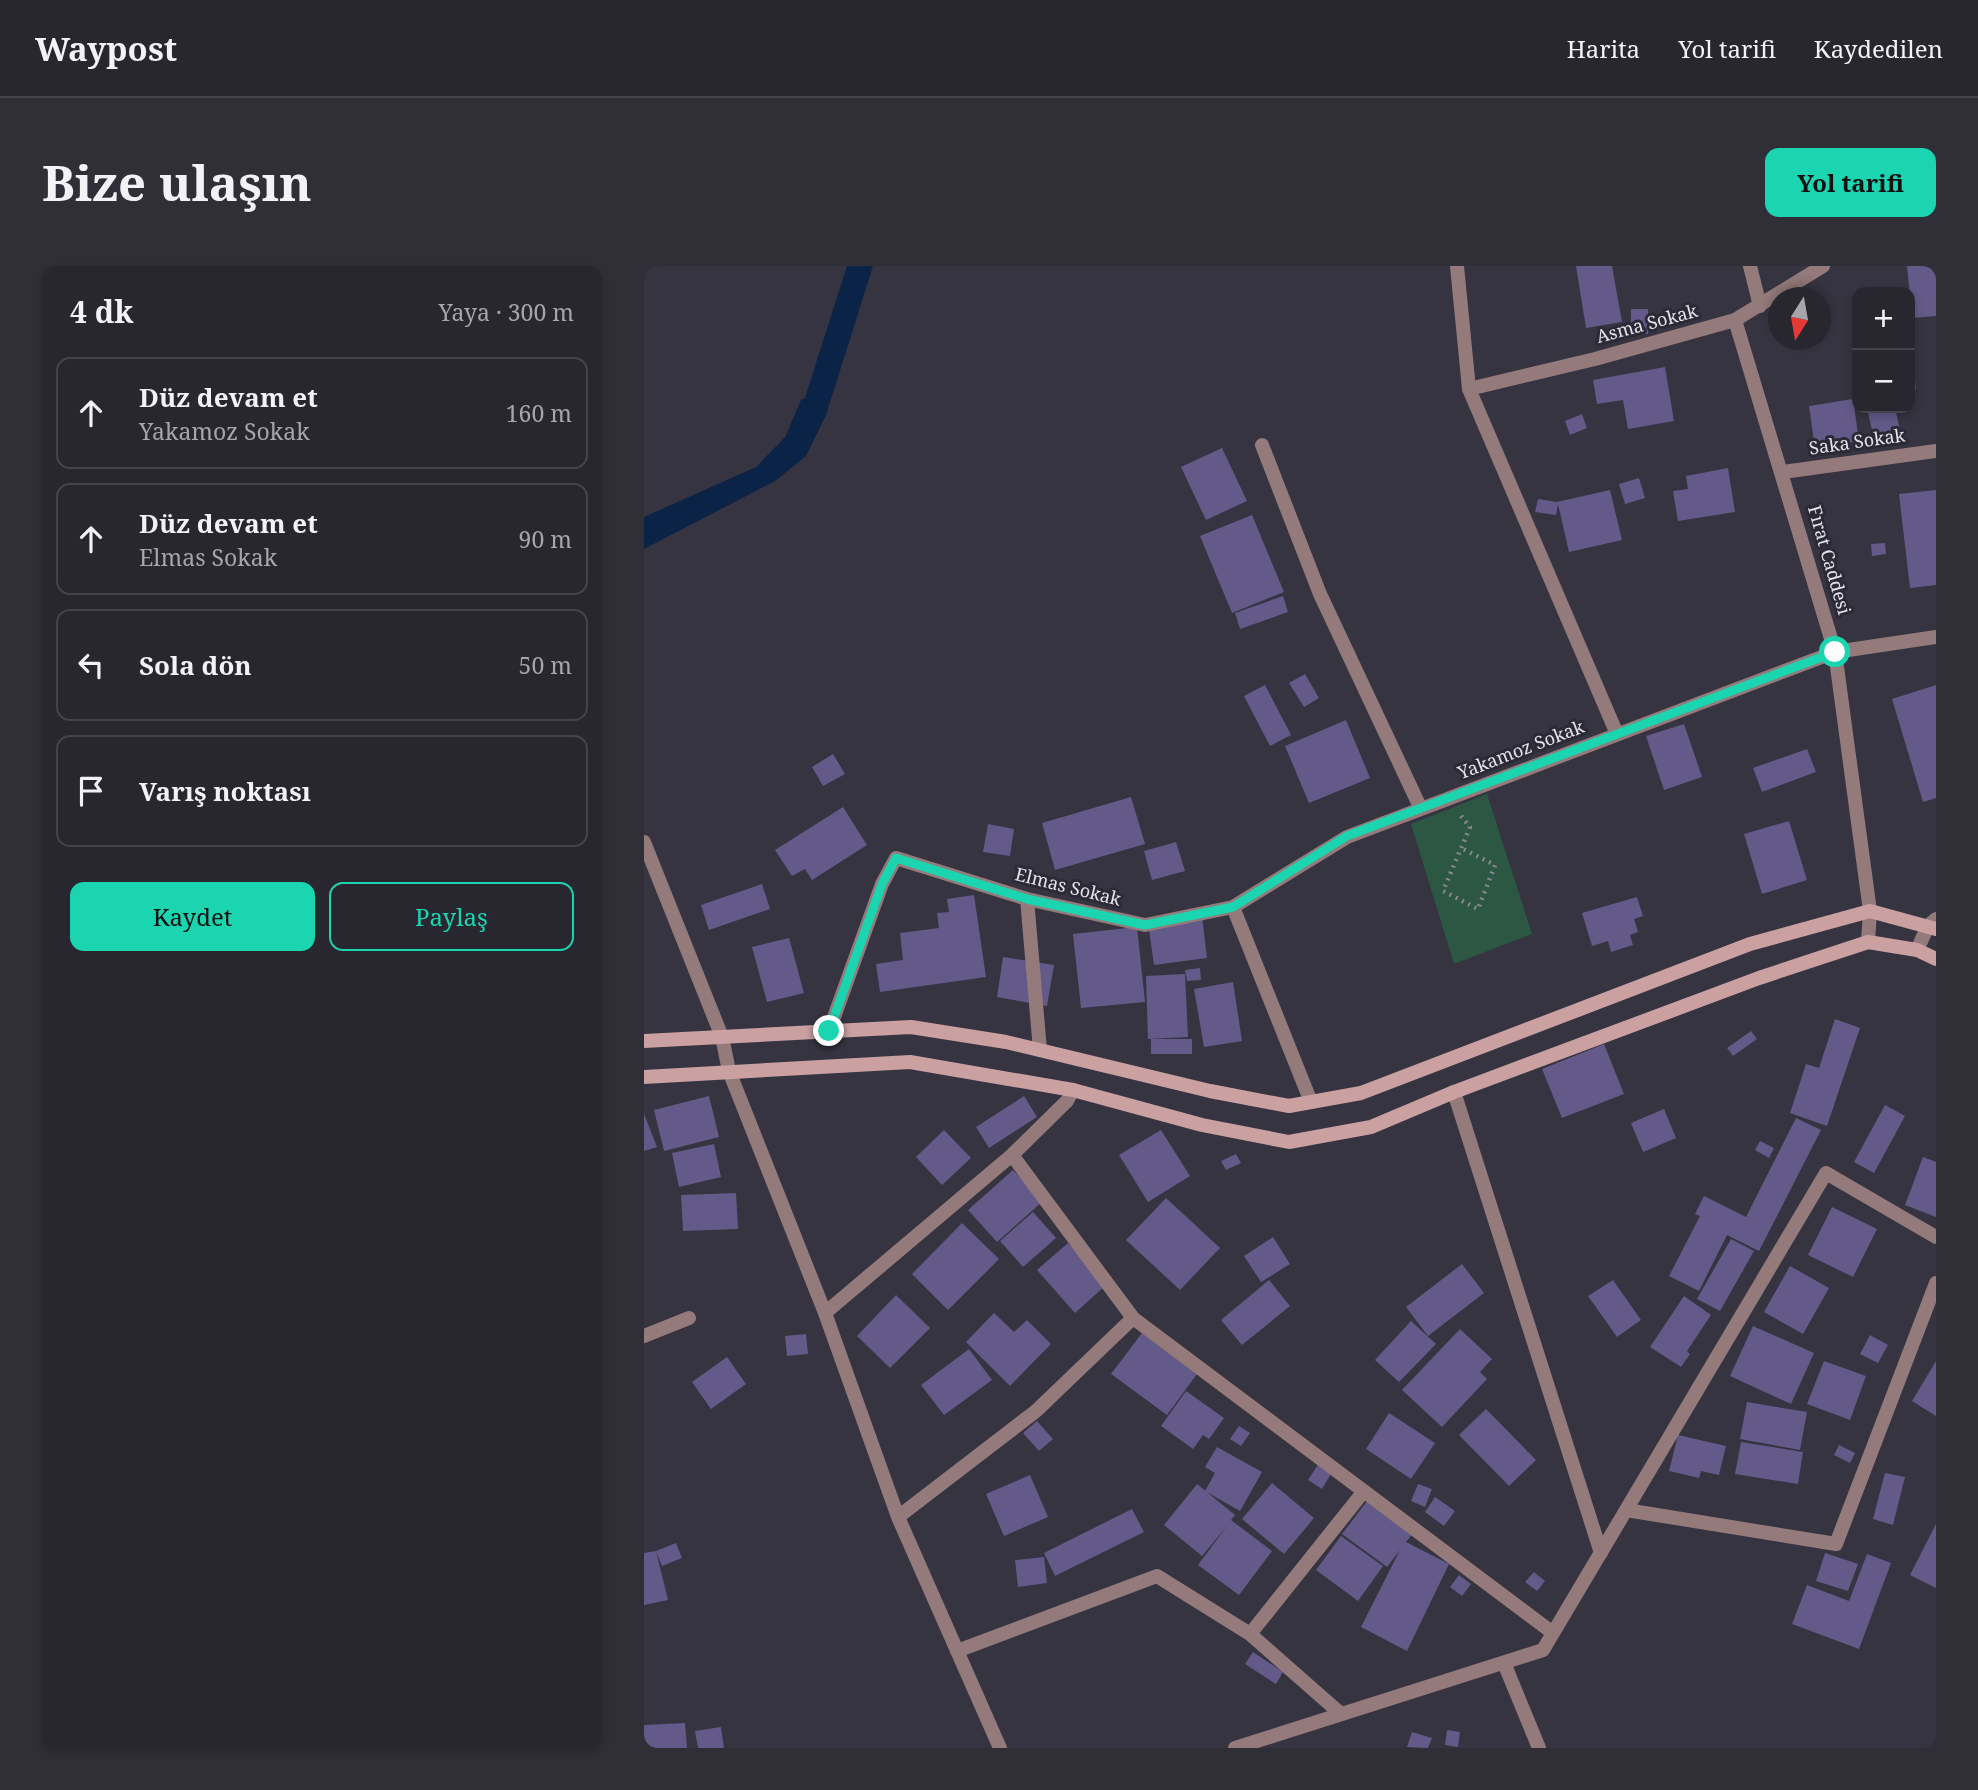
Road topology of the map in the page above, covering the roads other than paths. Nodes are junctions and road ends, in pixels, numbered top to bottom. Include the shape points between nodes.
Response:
1 (1457, 266) edge
2 (1750, 266) edge
3 (1823, 266) edge
4 (1760, 306) junction
5 (1735, 320) junction
6 (1469, 389) junction
7 (1262, 444) dead end
8 (1936, 451) edge
9 (1783, 472) junction
10 (1936, 637) edge
11 (1835, 652) junction
12 (1617, 734) junction
13 (1421, 809) junction
14 (644, 842) edge
15 (1027, 899) junction
16 (1233, 907) junction
17 (1870, 911) junction
18 (1933, 925) edge
19 (1868, 943) junction
20 (1917, 950) junction
21 (1936, 959) edge
22 (829, 1031) junction
23 (722, 1037) junction
24 (644, 1041) edge
25 (1040, 1050) junction
26 (729, 1071) junction
27 (644, 1076) edge
28 (1073, 1090) junction
29 (1454, 1092) junction
30 (1311, 1102) junction
31 (1012, 1155) junction
32 (1936, 1237) edge
33 (1936, 1283) edge
34 (825, 1313) junction
35 (690, 1318) dead end
36 (1133, 1318) junction
37 (644, 1336) edge
38 (1364, 1491) junction
39 (1626, 1510) junction
40 (898, 1517) junction
41 (1601, 1553) junction
42 (1553, 1633) junction
43 (1250, 1634) junction
44 (957, 1651) junction
45 (1504, 1663) junction
46 (1341, 1714) junction
47 (1275, 1742) edge
48 (1000, 1748) edge
49 (1235, 1748) edge
50 (1539, 1748) edge

1 - 6 street
2 - 4 street
3 - 4 street, Asma Sokak
4 - 5 street, Asma Sokak
5 - 6 street, Asma Sokak
5 - 9 street, Fırat Caddesi
6 - 12 street
7 - 13 street via 1320,594
8 - 9 street, Saka Sokak
9 - 11 street, Fırat Caddesi
10 - 11 street, Yakamoz Sokak
11 - 12 street, Yakamoz Sokak
11 - 17 street, Fırat Caddesi
12 - 13 street, Yakamoz Sokak
13 - 16 street, Yakamoz Sokak via 1347,836
14 - 23 street
15 - 16 street, Elmas Sokak via 1145,925
15 - 22 street, Elmas Sokak via 896,858 882,884
15 - 25 street
16 - 30 street
17 - 18 main road
17 - 19 street, Fırat Caddesi
17 - 30 main road via 1750,944 1362,1093
18 - 20 street
19 - 20 main road
19 - 29 main road via 1759,978
20 - 21 main road
22 - 23 main road
22 - 25 main road via 911,1027
23 - 24 main road
23 - 26 street
25 - 30 main road via 1289,1107
26 - 27 main road
26 - 28 main road via 910,1062
26 - 34 street
28 - 29 main road via 1202,1125 1289,1142 1371,1127
28 - 31 street
29 - 41 street
31 - 34 street
31 - 36 street
32 - 39 street via 1826,1173
33 - 39 street via 1836,1544
34 - 40 street
35 - 37 street
36 - 38 street
36 - 40 street via 1036,1411
38 - 42 street
38 - 43 street
39 - 41 street
40 - 44 street
41 - 42 street
42 - 45 street via 1543,1650
43 - 44 street via 1157,1576
43 - 46 street
44 - 48 street
45 - 46 street
45 - 50 street
46 - 47 street
47 - 49 street

